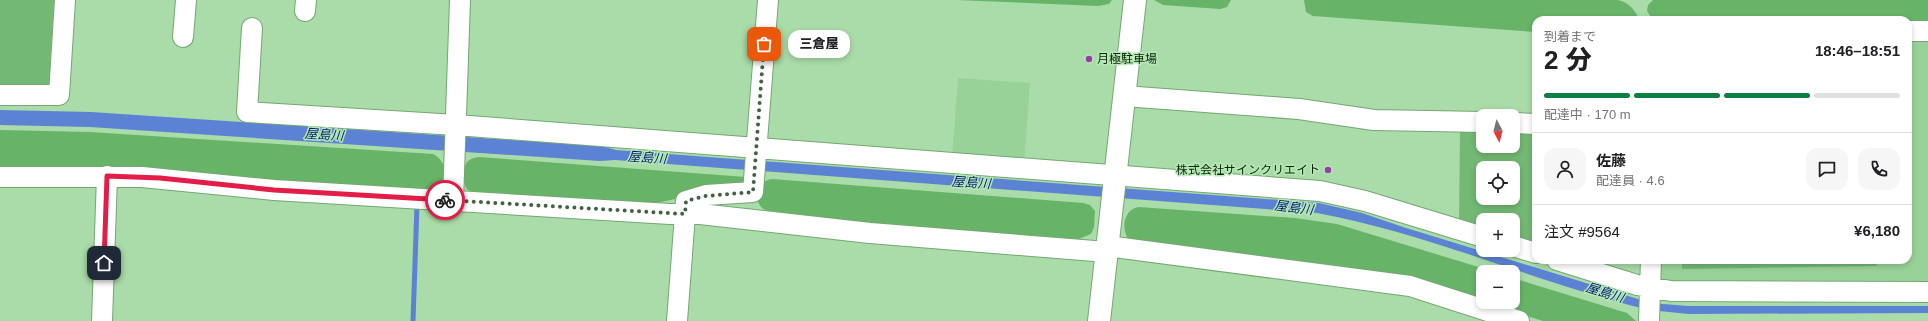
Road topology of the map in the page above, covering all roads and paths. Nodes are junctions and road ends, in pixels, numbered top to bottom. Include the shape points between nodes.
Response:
1 (66, 0) edge
2 (186, 0) edge
3 (460, 0) edge
4 (768, 0) edge
5 (1135, 0) edge
6 (252, 28) dead end
7 (1912, 31) edge
8 (1928, 31) edge
9 (183, 37) dead end
10 (0, 95) edge
11 (1124, 96) junction
12 (1476, 122) edge
13 (1520, 123) edge
14 (1532, 124) edge
15 (456, 128) junction
16 (756, 151) junction
17 (107, 176) junction
18 (0, 177) edge
19 (1115, 177) junction
20 (453, 201) junction
21 (685, 214) junction
22 (1476, 235) edge
23 (1520, 248) edge
24 (1107, 249) junction
25 (1532, 253) edge
26 (1569, 264) edge
27 (1651, 264) edge
28 (1650, 291) junction
29 (1928, 292) edge
30 (102, 321) edge
31 (677, 321) edge
32 (1099, 321) edge
33 (1519, 321) edge
34 (1649, 321) edge

1 - 10 street via 60,95
2 - 9 street
3 - 15 street
4 - 16 street
5 - 11 street
6 - 15 street via 247,112
7 - 8 street
11 - 12 street via 1299,109 1374,120
11 - 19 street
13 - 14 street
15 - 16 street
15 - 20 street
16 - 19 street
16 - 21 street via 753,192 706,196 686,201
17 - 18 street
17 - 20 street
17 - 30 street
19 - 22 street via 1320,191 1366,201
19 - 24 street
20 - 21 street
21 - 24 street via 870,233
21 - 31 street
23 - 25 street
24 - 32 street
24 - 33 street via 1410,286
26 - 28 street
27 - 28 street
28 - 29 street
28 - 34 street

